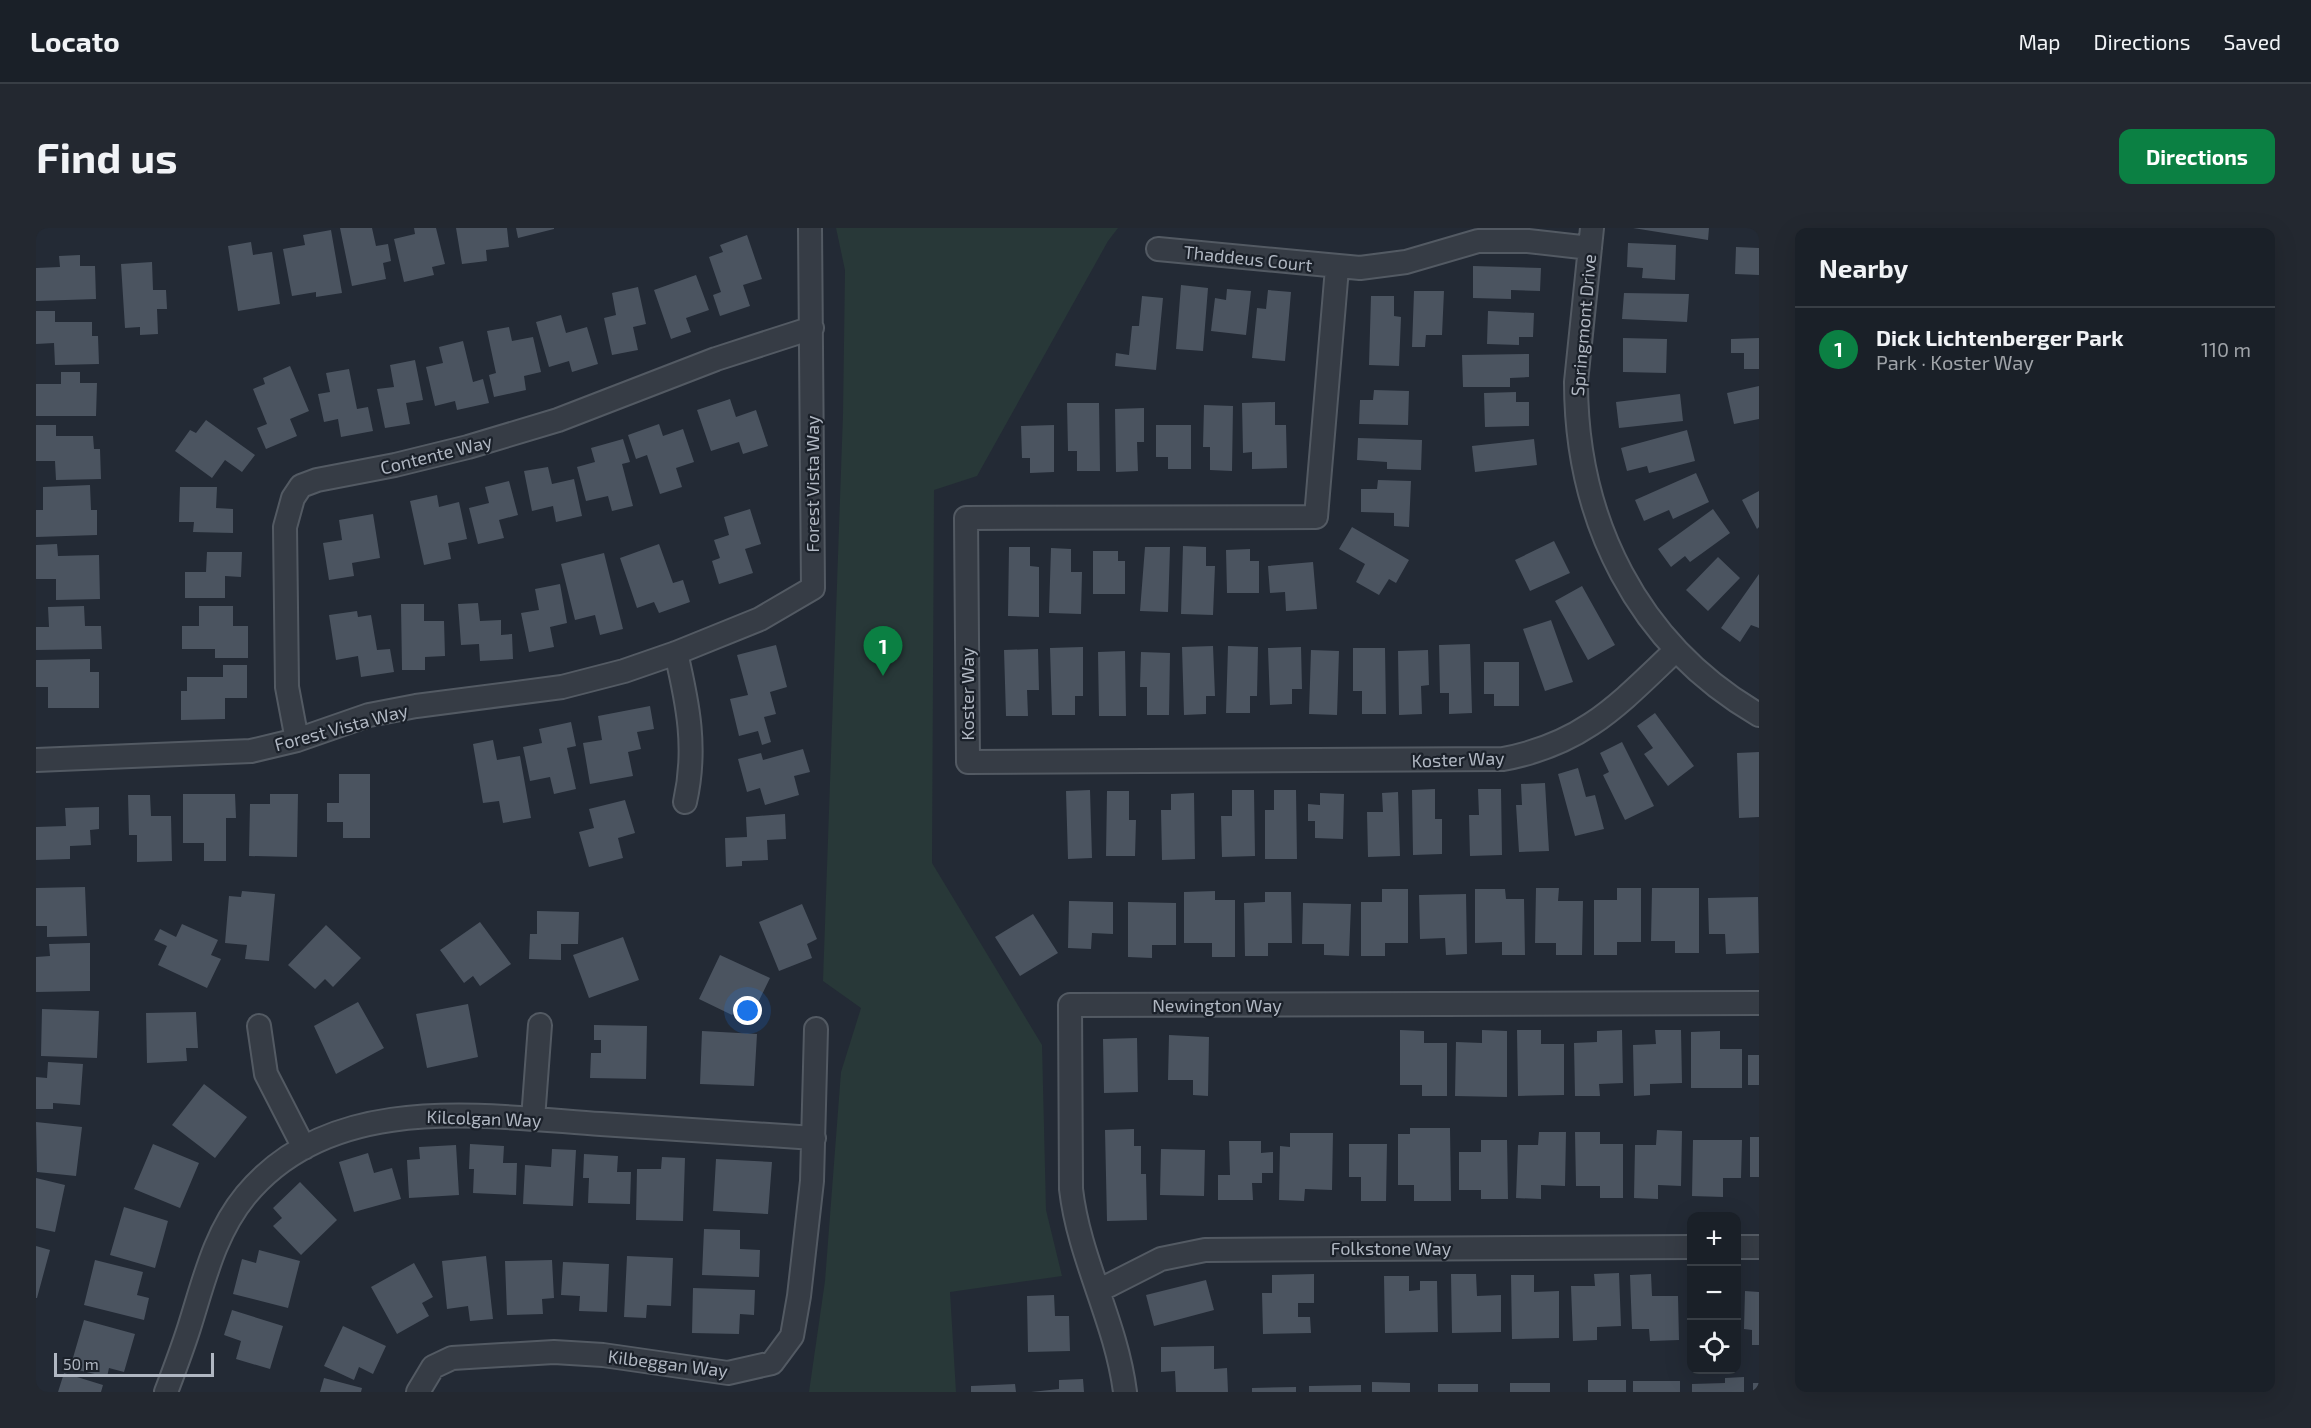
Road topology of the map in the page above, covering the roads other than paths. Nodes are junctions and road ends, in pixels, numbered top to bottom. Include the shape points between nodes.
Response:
1 (810, 228) edge
2 (1591, 238) edge
3 (1158, 249) dead end
4 (1337, 268) junction
5 (812, 328) junction
6 (1676, 650) junction
7 (676, 652) junction
8 (1759, 715) edge
9 (297, 740) junction
10 (36, 760) edge
11 (686, 802) dead end
12 (1759, 1003) edge
13 (540, 1025) dead end
14 (259, 1026) dead end
15 (816, 1029) dead end
16 (533, 1119) junction
17 (814, 1138) junction
18 (304, 1148) junction
19 (1687, 1247) edge
20 (1741, 1247) edge
21 (1759, 1247) edge
22 (1100, 1290) junction
23 (166, 1392) edge
24 (418, 1392) edge
25 (1125, 1392) edge

1 - 5 street, Forest Vista Way
2 - 4 street, Thaddeus Court via 1478,241 1382,267
2 - 6 street, Springmont Drive via 1576,382 1581,459 1592,508 1611,556 1636,600
3 - 4 street, Thaddeus Court
4 - 6 street, Koster Way via 1316,517 966,518 968,762 1503,759 1552,747 1596,723
5 - 7 street, Forest Vista Way via 813,588 760,619
5 - 9 street, Contente Way via 716,358 558,420 468,447 301,486 293,498 285,527 286,687
6 - 8 street, Springmont Drive via 1714,684
7 - 9 street, Forest Vista Way via 562,687 369,715
7 - 11 street via 692,729 693,754
9 - 10 street, Forest Vista Way via 227,753
12 - 22 street, Newington Way via 1070,1005 1071,1189 1078,1238
13 - 16 street
14 - 18 street via 266,1074
15 - 17 street, Kilbeggan Way
16 - 17 street, Kilcolgan Way
16 - 18 street, Kilcolgan Way via 448,1114 400,1118 327,1137
17 - 24 street, Kilbeggan Way via 792,1336 772,1363 728,1373 554,1352 452,1358 433,1366
18 - 23 street, Kilcolgan Way via 252,1189 219,1236
19 - 22 street, Folkstone Way via 1205,1250 1161,1259
20 - 21 street
22 - 25 street, Newington Way via 1121,1360

